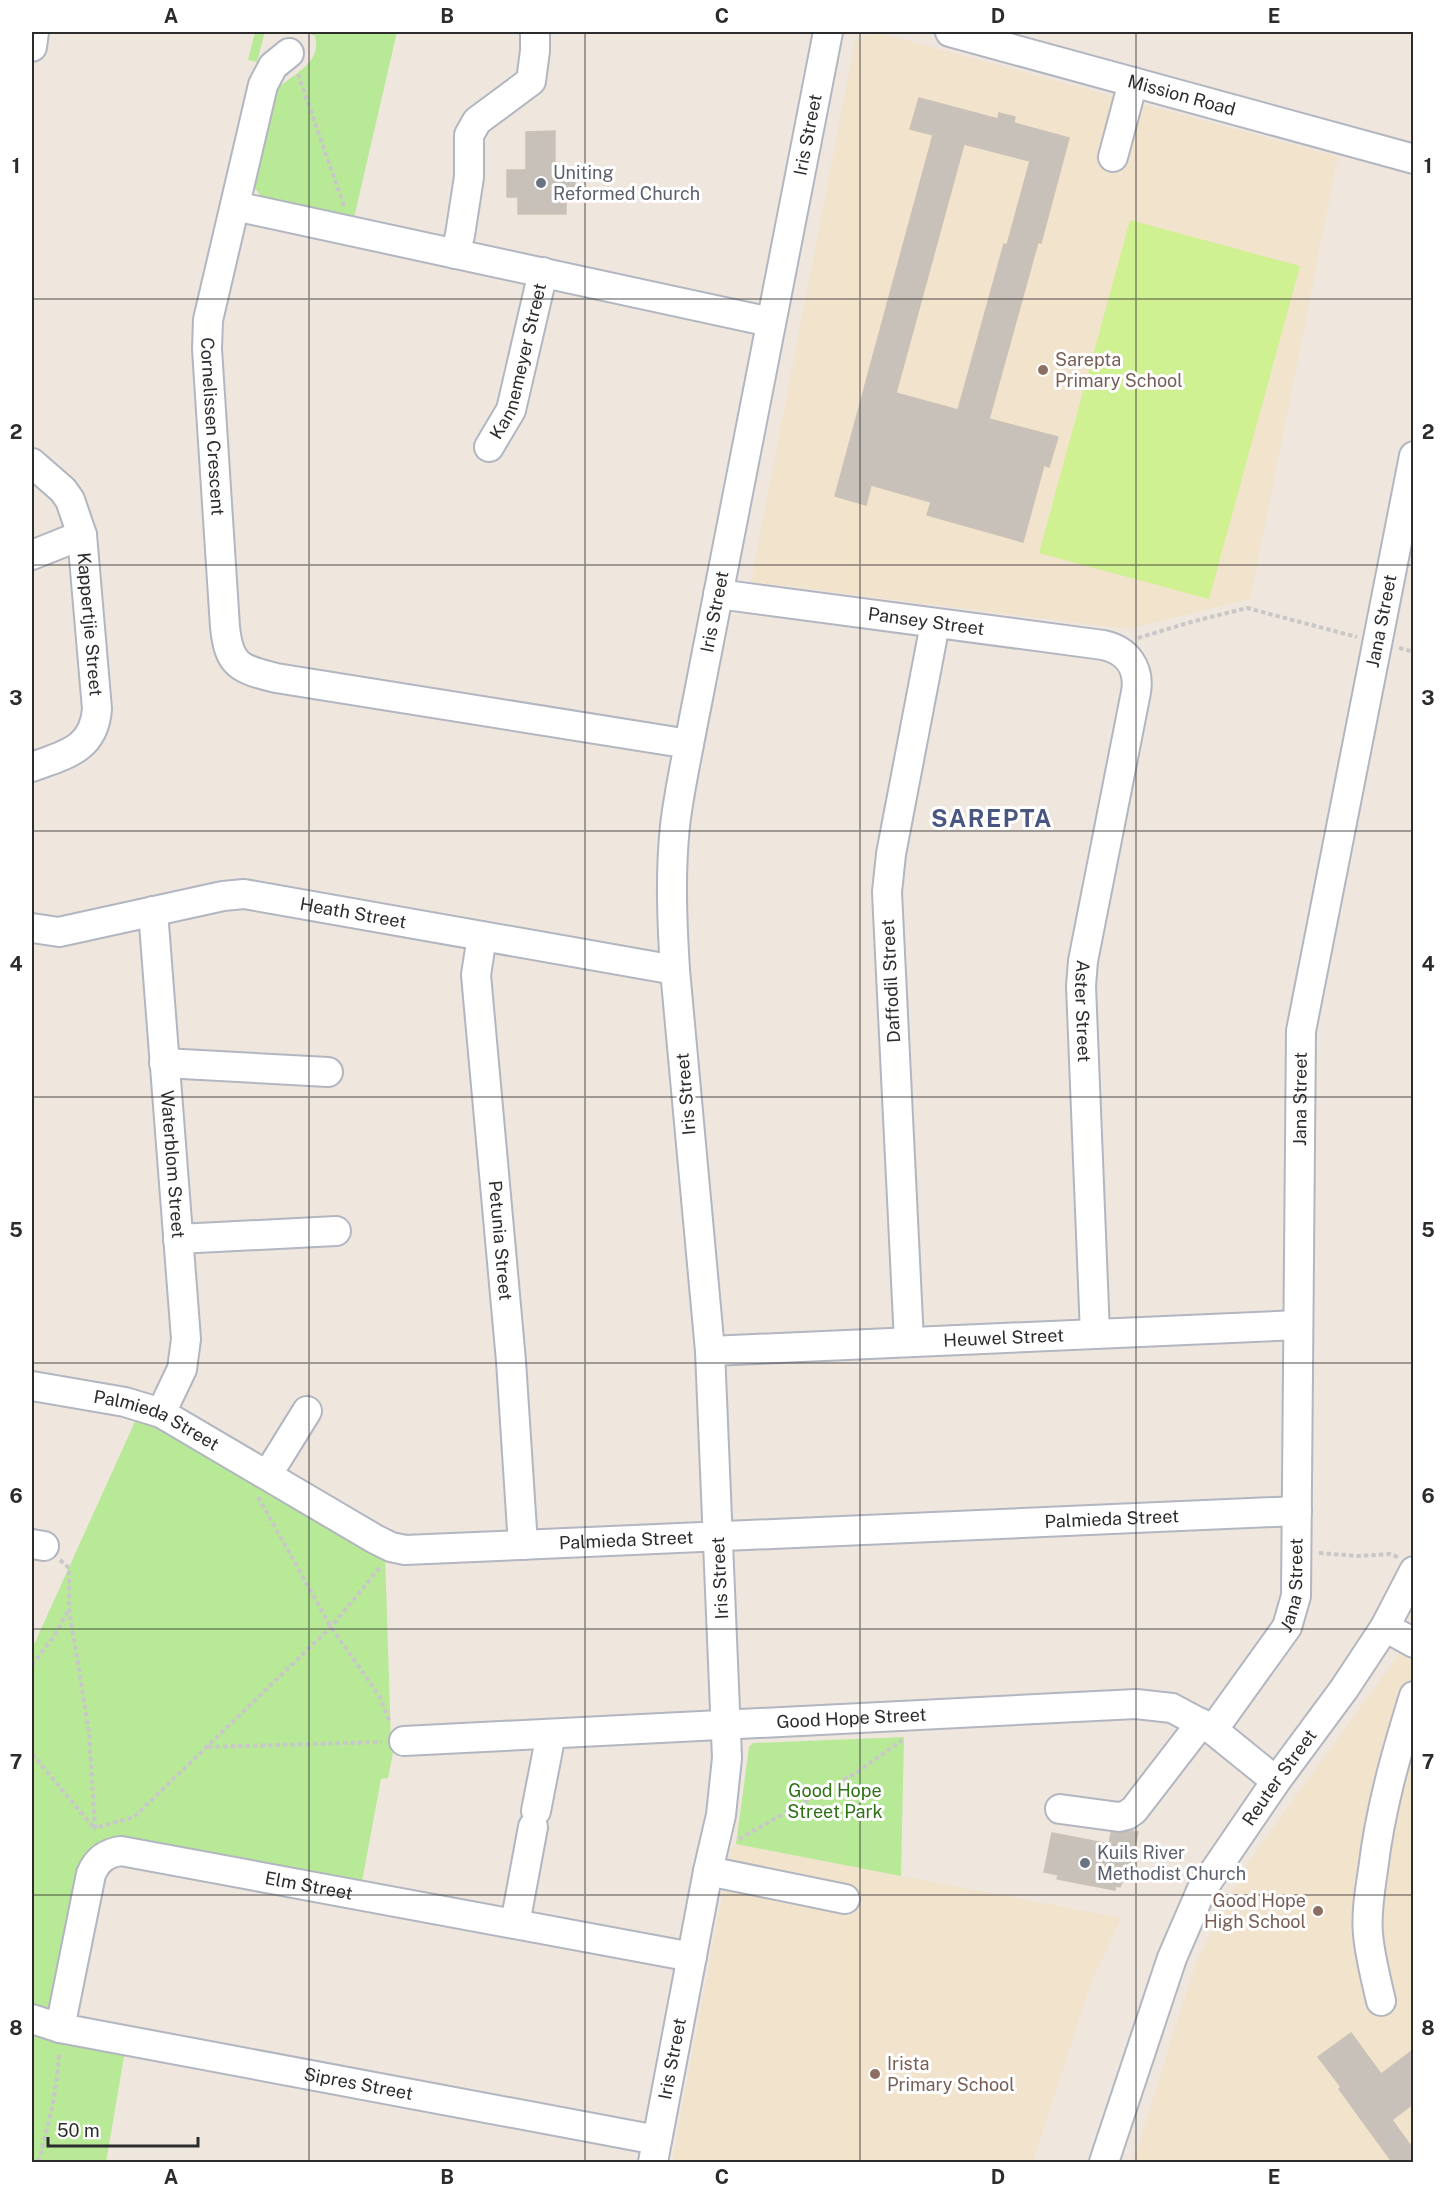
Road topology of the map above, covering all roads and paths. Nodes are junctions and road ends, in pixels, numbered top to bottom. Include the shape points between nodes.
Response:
1 (34, 32) edge
2 (535, 32) edge
3 (828, 32) edge
4 (960, 33) edge
5 (32, 47) edge
6 (289, 53) joint
7 (1133, 82) junction
8 (1113, 157) dead end
9 (1413, 159) edge
10 (235, 206) junction
11 (347, 230) junction
12 (455, 254) junction
13 (543, 272) junction
14 (770, 322) junction
15 (489, 447) dead end
16 (1413, 456) edge
17 (32, 463) edge
18 (82, 536) junction
19 (32, 555) edge
20 (718, 594) junction
21 (935, 624) junction
22 (1377, 642) junction
23 (1413, 652) edge
24 (1123, 654) junction
25 (688, 744) junction
26 (32, 767) edge
27 (153, 911) junction
28 (32, 928) edge
29 (482, 936) junction
30 (675, 970) junction
31 (164, 1063) junction
32 (328, 1072) dead end
33 (336, 1231) dead end
34 (178, 1239) junction
35 (1298, 1325) junction
36 (1095, 1334) junction
37 (909, 1342) junction
38 (710, 1351) junction
39 (32, 1386) edge
40 (307, 1411) dead end
41 (160, 1413) junction
42 (261, 1483) junction
43 (1298, 1512) junction
44 (718, 1537) junction
45 (38, 1545) edge
46 (523, 1545) junction
47 (391, 1547) junction
48 (1298, 1549) junction
49 (1409, 1566) edge
50 (69, 1609) junction
51 (331, 1627) junction
52 (1385, 1627) junction
53 (1413, 1643) edge
54 (32, 1665) edge
55 (1413, 1696) edge
56 (727, 1725) junction
57 (1207, 1726) junction
58 (551, 1734) junction
59 (906, 1737) dead end
60 (404, 1741) junction
61 (208, 1747) junction
62 (32, 1754) edge
63 (1276, 1780) junction
64 (1060, 1809) dead end
65 (95, 1828) junction
66 (731, 1844) dead end
67 (96, 1864) junction
68 (708, 1871) junction
69 (845, 1899) dead end
70 (515, 1924) junction
71 (692, 1957) junction
72 (1381, 2001) dead end
73 (32, 2019) edge
74 (60, 2028) junction
75 (655, 2151) edge
76 (38, 2163) edge
77 (1104, 2163) edge

1 - 5 street
2 - 12 street via 531,81 477,121 469,135 469,177
3 - 14 street, Iris Street
4 - 7 street, Mission Road
6 - 10 street via 273,66 263,85
6 - 11 path via 342,198
7 - 8 street
7 - 9 street, Mission Road
10 - 11 street
10 - 25 street, Cornelissen Crescent via 207,334 225,627 233,660 256,673 276,678
11 - 12 street
12 - 13 street
13 - 14 street
13 - 15 street, Kannemeyer Street via 511,410
14 - 20 street, Iris Street
16 - 22 street, Jana Street
17 - 18 street, Kappertjie Street via 70,500
18 - 19 street
18 - 26 street, Kappertjie Street via 96,718 91,734 80,747
20 - 21 street, Pansey Street
20 - 25 street, Iris Street
21 - 24 street, Pansey Street via 1103,645
21 - 37 street, Daffodil Street via 887,892
22 - 23 path
22 - 24 path via 1247,608 1133,639
22 - 35 street, Jana Street via 1301,1031
24 - 36 street, Aster Street via 1137,675 1138,684 1081,986
25 - 30 street, Iris Street via 673,855
27 - 28 street, Heath Street via 59,932
27 - 29 street, Heath Street via 244,894
27 - 31 street, Waterblom Street
29 - 30 street, Heath Street
29 - 46 street, Petunia Street via 477,975
30 - 38 street, Iris Street
31 - 32 street
31 - 34 street, Waterblom Street
33 - 34 street
34 - 41 street, Waterblom Street via 185,1348 177,1380
35 - 36 street, Heuwel Street
35 - 43 street, Jana Street
36 - 37 street, Heuwel Street
37 - 38 street, Heuwel Street
38 - 44 street, Iris Street
39 - 41 street, Palmieda Street via 125,1401
40 - 42 street
41 - 42 street, Palmieda Street
42 - 47 street, Palmieda Street
42 - 51 path
43 - 44 street, Palmieda Street
43 - 48 street, Jana Street
44 - 46 street, Palmieda Street
44 - 56 street, Iris Street
45 - 50 path via 69,1569
46 - 47 street, Palmieda Street via 418,1551
47 - 51 path via 378,1572
48 - 49 path via 1358,1556 1390,1554
48 - 57 street, Jana Street via 1296,1596 1287,1627
49 - 52 street, Reuter Street
50 - 54 path
50 - 65 path via 89,1732
51 - 60 path via 380,1697 388,1721
51 - 61 path
52 - 53 street
52 - 63 street, Reuter Street
55 - 72 street via 1387,1786 1371,1882 1368,1931
56 - 57 street, Good Hope Street via 1136,1704 1172,1708
56 - 58 street, Good Hope Street
56 - 68 street, Iris Street via 728,1758 721,1815
57 - 63 street, Good Hope Street
57 - 64 street, Jana Street via 1127,1815
58 - 60 street, Good Hope Street
58 - 70 street
59 - 66 path via 856,1773
60 - 61 path
61 - 65 path via 134,1817
62 - 65 path
63 - 77 street, Reuter Street via 1201,1891 1172,1958
65 - 67 path
67 - 70 street, Elm Street via 112,1852 129,1851
67 - 74 street
68 - 69 street
68 - 71 street, Iris Street
70 - 71 street, Elm Street
71 - 75 street, Iris Street
73 - 74 street
74 - 75 street, Sipres Street
74 - 76 path via 59,2065

